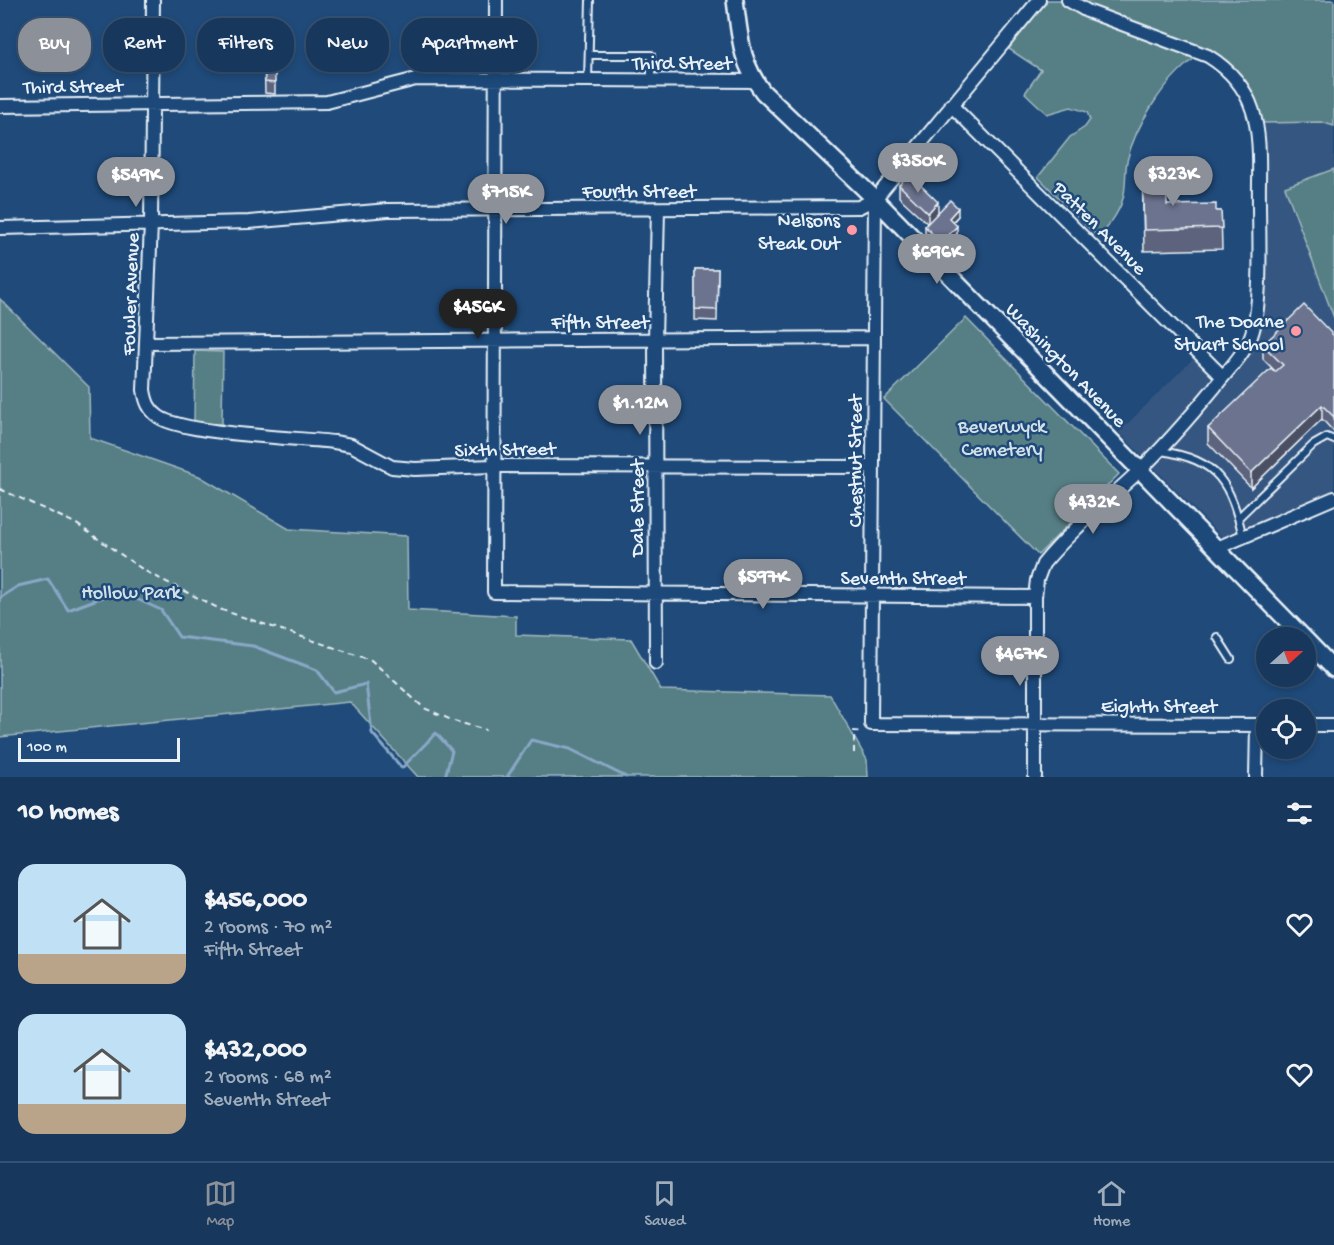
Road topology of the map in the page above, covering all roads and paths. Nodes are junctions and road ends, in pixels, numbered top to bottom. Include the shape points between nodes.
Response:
1 (153, 0) edge
2 (496, 0) edge
3 (590, 0) edge
4 (735, 0) edge
5 (1039, 0) edge
6 (1068, 0) edge
7 (589, 55) junction
8 (494, 81) junction
9 (588, 81) junction
10 (755, 81) junction
11 (651, 82) junction
12 (151, 104) junction
13 (951, 105) junction
14 (0, 106) edge
15 (875, 199) junction
16 (494, 210) junction
17 (658, 210) junction
18 (151, 224) junction
19 (0, 228) edge
20 (874, 338) junction
21 (655, 340) junction
22 (493, 341) junction
23 (147, 343) junction
24 (1223, 377) junction
25 (150, 409) joint
26 (1334, 440) edge
27 (1157, 451) junction
28 (492, 466) junction
29 (655, 467) junction
30 (873, 467) junction
31 (1140, 469) junction
32 (0, 489) edge
33 (1334, 498) edge
34 (1238, 518) junction
35 (1243, 537) junction
36 (1217, 548) junction
37 (656, 595) junction
38 (872, 596) junction
39 (1035, 597) junction
40 (1293, 627) edge
41 (1217, 637) dead end
42 (1316, 650) edge
43 (1231, 659) dead end
44 (656, 663) dead end
45 (1334, 669) edge
46 (871, 724) junction
47 (1035, 724) junction
48 (1334, 724) edge
49 (1256, 725) edge
50 (1316, 725) edge
51 (486, 730) dead end
52 (854, 753) dead end
53 (1258, 759) edge
54 (1035, 777) edge
55 (1256, 777) edge

1 - 12 street, Fowler Avenue
2 - 8 street
3 - 7 lane
4 - 10 street, Washington Avenue via 743,58
5 - 13 street
6 - 24 street via 1087,11 1208,56 1239,82 1250,102 1257,123 1259,152 1255,320 1241,355
7 - 9 lane
7 - 11 lane via 651,56
8 - 9 street, Third Street
8 - 12 street, Third Street via 416,79 327,102
8 - 16 street
9 - 11 street, Third Street
10 - 11 street, Third Street
10 - 15 street, Washington Avenue
12 - 14 street, Third Street
12 - 18 street, Fowler Avenue
13 - 15 street
13 - 24 street, Patten Avenue
15 - 17 street, Fourth Street via 852,208
15 - 20 street, Chestnut Street
15 - 31 street, Washington Avenue
16 - 17 street, Fourth Street
16 - 18 street, Fourth Street via 388,210 249,222
16 - 22 street
17 - 21 street, Dale Street
18 - 19 street, Fourth Street
18 - 23 street, Fowler Avenue
20 - 21 street, Fifth Street
20 - 30 street, Chestnut Street
21 - 22 street, Fifth Street
21 - 29 street, Dale Street
22 - 23 street, Fifth Street
22 - 28 street
23 - 25 street, Fowler Avenue via 144,390
24 - 27 street
25 - 28 street, Sixth Street via 160,418 185,427 351,445 392,467
26 - 34 lane via 1327,437 1313,445
27 - 31 street
27 - 34 lane via 1185,455 1215,471 1227,485
28 - 29 street, Sixth Street
28 - 37 street, Seventh Street via 494,592
29 - 30 street, Sixth Street
29 - 37 street, Dale Street
30 - 38 street, Chestnut Street
31 - 36 street, Washington Avenue
31 - 39 street via 1043,564
32 - 51 path via 75,523 145,571 222,610 371,660 424,708
33 - 35 street
34 - 35 lane
35 - 36 street
36 - 40 street, Washington Avenue
37 - 38 street, Seventh Street
37 - 44 street, Dale Street
38 - 39 street, Seventh Street
38 - 46 street, Chestnut Street
39 - 47 street
41 - 43 lane
42 - 45 street, Washington Avenue
46 - 47 street, Eighth Street
46 - 52 path via 861,732 854,731
47 - 49 street, Eighth Street
47 - 54 street
48 - 50 street
53 - 55 street

